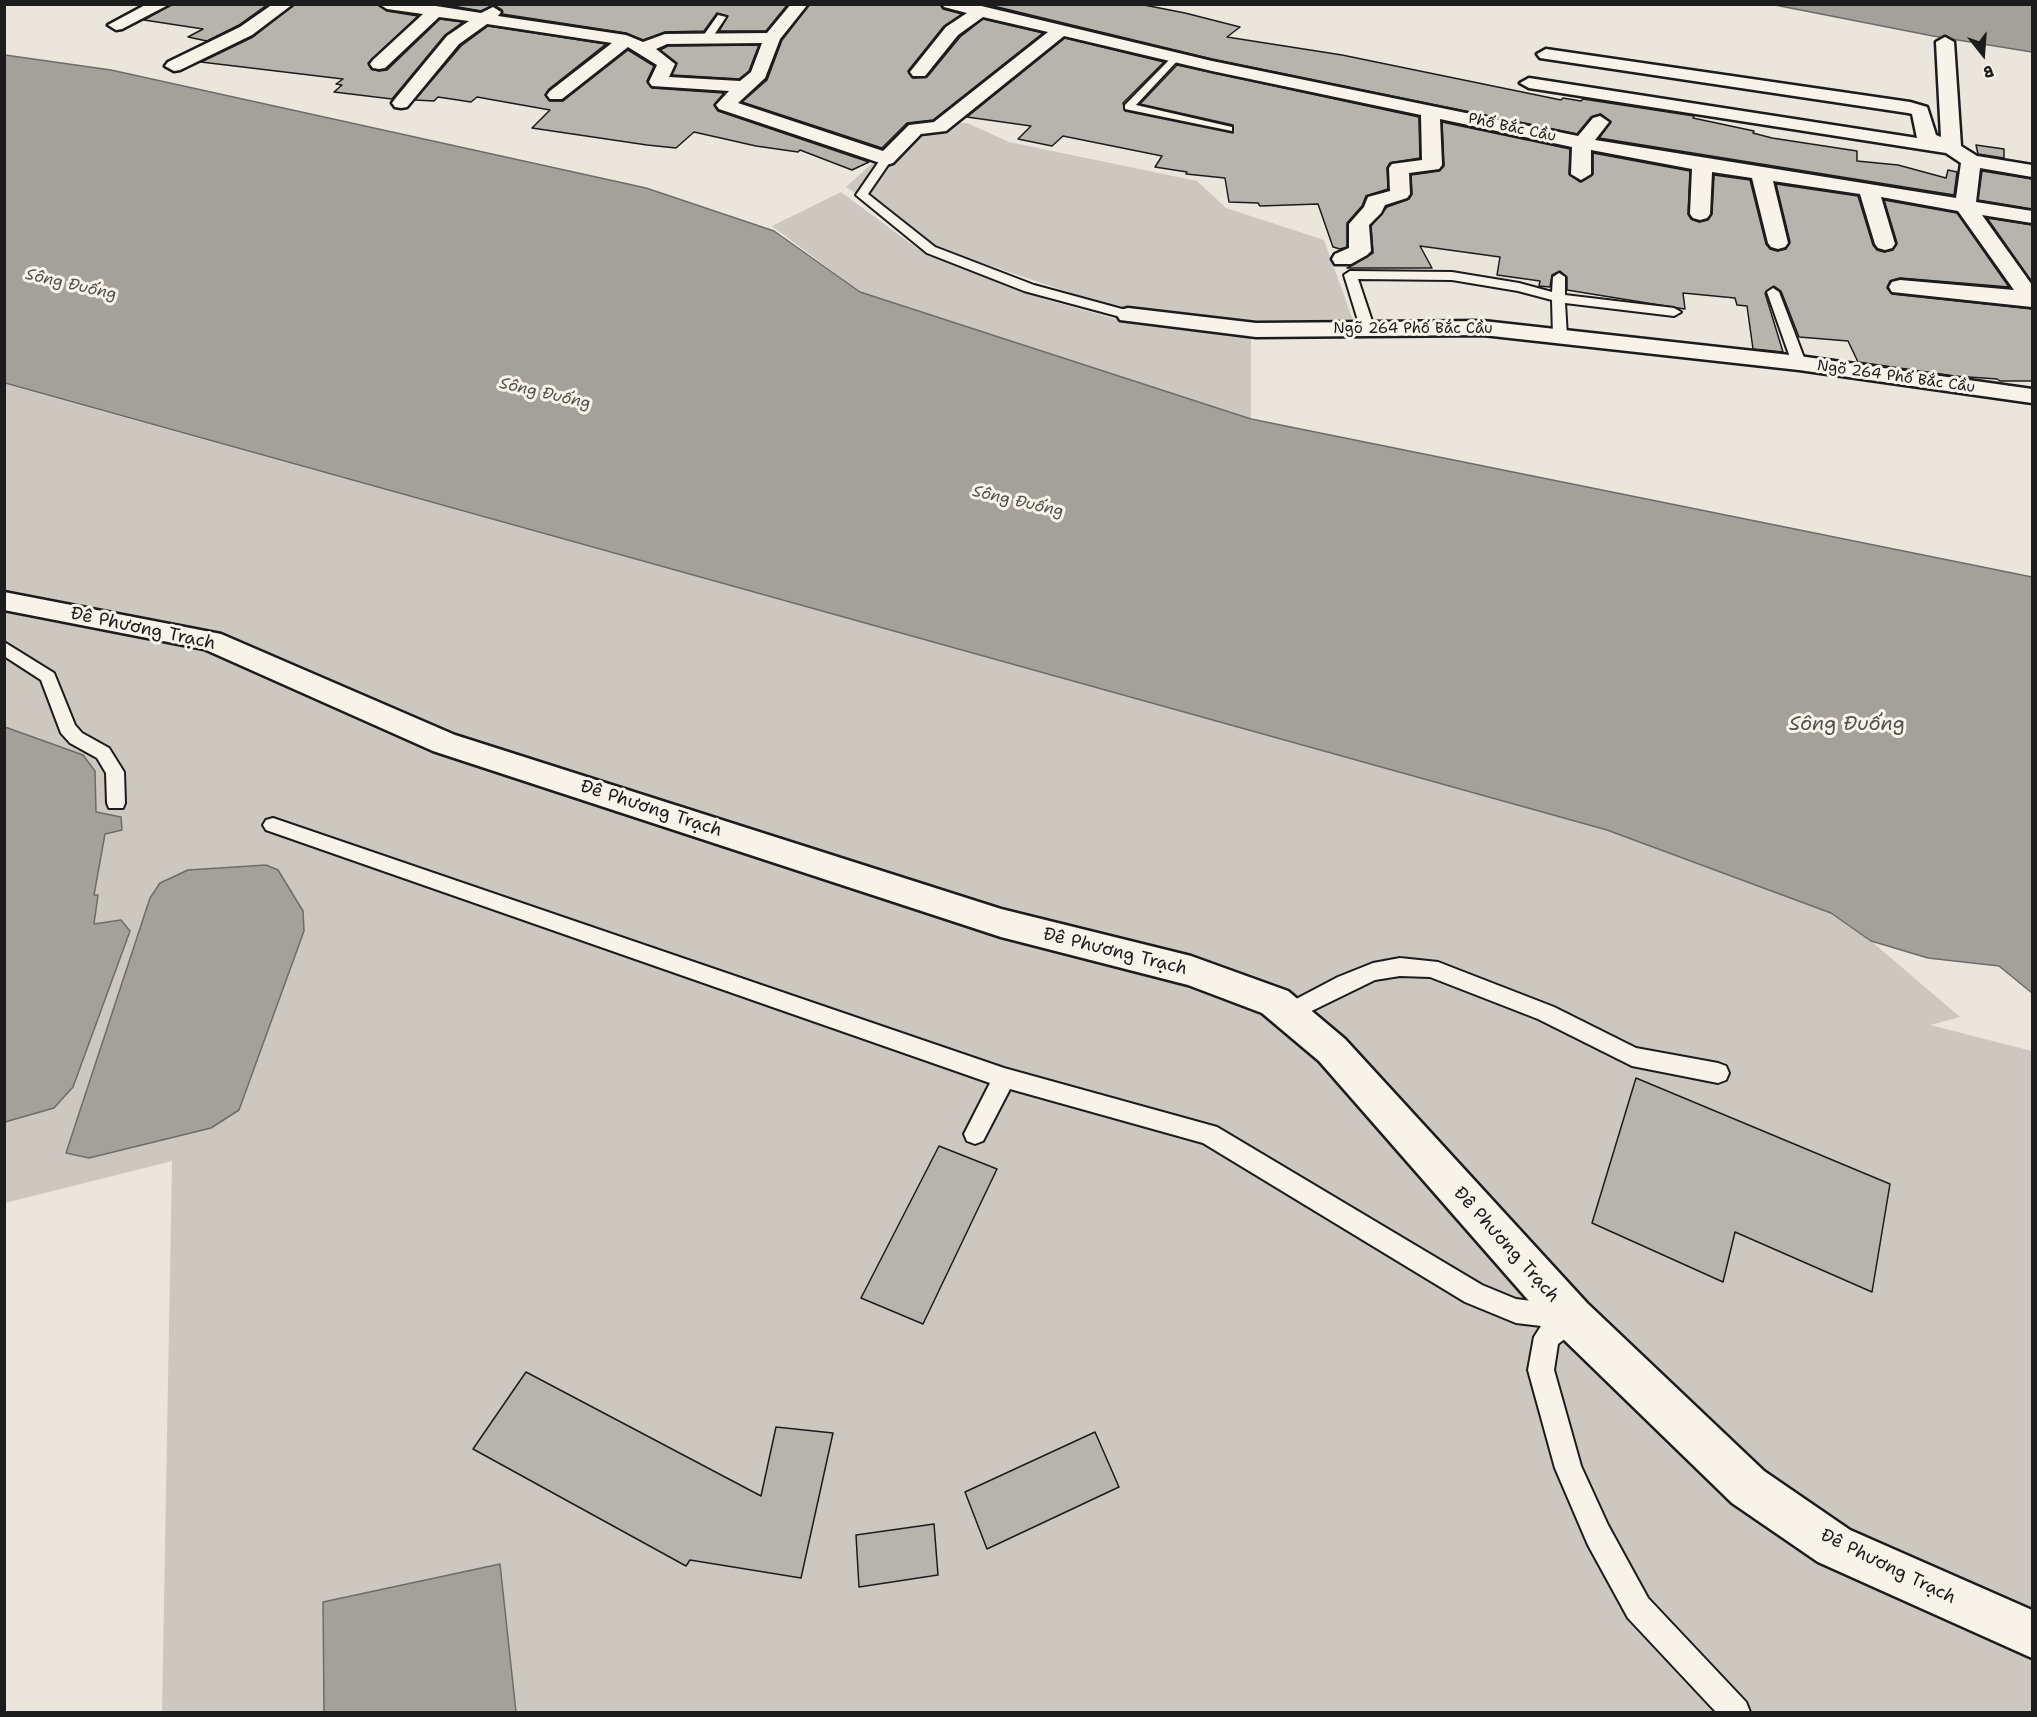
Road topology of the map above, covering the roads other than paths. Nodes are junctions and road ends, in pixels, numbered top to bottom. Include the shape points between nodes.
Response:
1 (162, 4) edge
2 (285, 4) edge
3 (387, 4) edge
4 (506, 4) edge
5 (800, 4) edge
6 (950, 4) edge
7 (436, 11) junction
8 (981, 11) junction
9 (721, 17) dead end
10 (483, 18) junction
11 (116, 25) dead end
12 (1059, 32) junction
13 (772, 38) junction
14 (706, 39) junction
15 (626, 40) junction
16 (1945, 42) dead end
17 (643, 48) junction
18 (1546, 54) dead end
19 (1175, 57) junction
20 (379, 64) dead end
21 (174, 66) dead end
22 (919, 72) dead end
23 (1529, 82) dead end
24 (1762, 86) junction
25 (746, 87) junction
26 (556, 95) dead end
27 (402, 103) dead end
28 (1430, 110) junction
29 (1760, 119) junction
30 (1600, 122) dead end
31 (1228, 129) dead end
32 (1582, 143) junction
33 (1952, 147) junction
34 (886, 159) junction
35 (1971, 160) junction
36 (1702, 165) junction
37 (2032, 171) edge
38 (1761, 173) junction
39 (1581, 174) dead end
40 (1869, 189) junction
41 (1965, 206) junction
42 (1700, 214) dead end
43 (2032, 217) edge
44 (1778, 243) dead end
45 (1886, 244) dead end
46 (1346, 267) junction
47 (1559, 277) dead end
48 (1900, 287) dead end
49 (1773, 292) dead end
50 (1558, 298) junction
51 (2031, 299) edge
52 (1674, 312) dead end
53 (1128, 315) joint
54 (1367, 327) junction
55 (1560, 336) junction
56 (1799, 363) junction
57 (2032, 396) edge
58 (4, 601) edge
59 (4, 648) edge
60 (116, 803) dead end
61 (273, 825) dead end
62 (1289, 1013) junction
63 (1718, 1073) dead end
64 (1004, 1078) junction
65 (975, 1134) dead end
66 (1572, 1318) junction
67 (2032, 1634) edge
68 (1736, 1713) edge

1 - 11 street
2 - 21 street via 246,31
3 - 7 street
4 - 10 street
5 - 13 street
6 - 8 street, Phố Bắc Cầu
7 - 10 street
7 - 20 street
8 - 12 street, Phố Bắc Cầu
8 - 22 street via 952,31
9 - 14 lane
10 - 15 street
10 - 27 street via 453,40
12 - 19 street, Phố Bắc Cầu
12 - 34 street via 939,127 916,129
13 - 14 street
13 - 25 street via 759,74
14 - 17 street via 665,39
15 - 17 street
15 - 26 street
16 - 33 street
17 - 25 street via 666,64 658,82
18 - 24 street
19 - 28 street, Phố Bắc Cầu
19 - 31 lane via 1129,107
23 - 29 street
24 - 29 street
24 - 33 street via 1920,111 1927,138
25 - 34 street via 725,105
28 - 32 street, Phố Bắc Cầu
28 - 46 street via 1432,165 1399,168 1400,194 1375,201 1374,208 1359,224 1360,251
29 - 33 street
30 - 32 street
32 - 36 street, Phố Bắc Cầu
32 - 39 street
33 - 35 street
34 - 53 lane, Ngõ 264 Phố Bắc Cầu via 862,195 931,250 1029,288
35 - 37 street
35 - 41 street
36 - 38 street, Phố Bắc Cầu
36 - 42 street
38 - 40 street, Phố Bắc Cầu
38 - 44 street
40 - 41 street, Phố Bắc Cầu
40 - 45 street
41 - 43 street, Phố Bắc Cầu
41 - 51 street
46 - 50 lane via 1452,276
46 - 54 lane
47 - 50 lane
48 - 51 street
49 - 56 lane
50 - 52 lane
50 - 55 lane
53 - 54 street, Ngõ 264 Phố Bắc Cầu via 1256,330
54 - 55 street, Ngõ 264 Phố Bắc Cầu via 1483,328
55 - 56 street, Ngõ 264 Phố Bắc Cầu
56 - 57 street, Ngõ 264 Phố Bắc Cầu
58 - 62 street, Đê Phương Trạch via 211,641 444,743 1001,923 1191,971 1275,1002
59 - 60 lane via 48,677 67,728 76,738 103,753 115,772
61 - 64 lane
62 - 63 lane via 1374,972 1400,967 1431,968 1546,1013 1632,1057
62 - 66 street, Đê Phương Trạch via 1332,1050
64 - 65 lane
64 - 66 lane via 1209,1134 1474,1294 1516,1311
66 - 67 street, Đê Phương Trạch via 1748,1487 1834,1546
66 - 68 lane via 1546,1337 1541,1370 1568,1468 1598,1535 1638,1608

